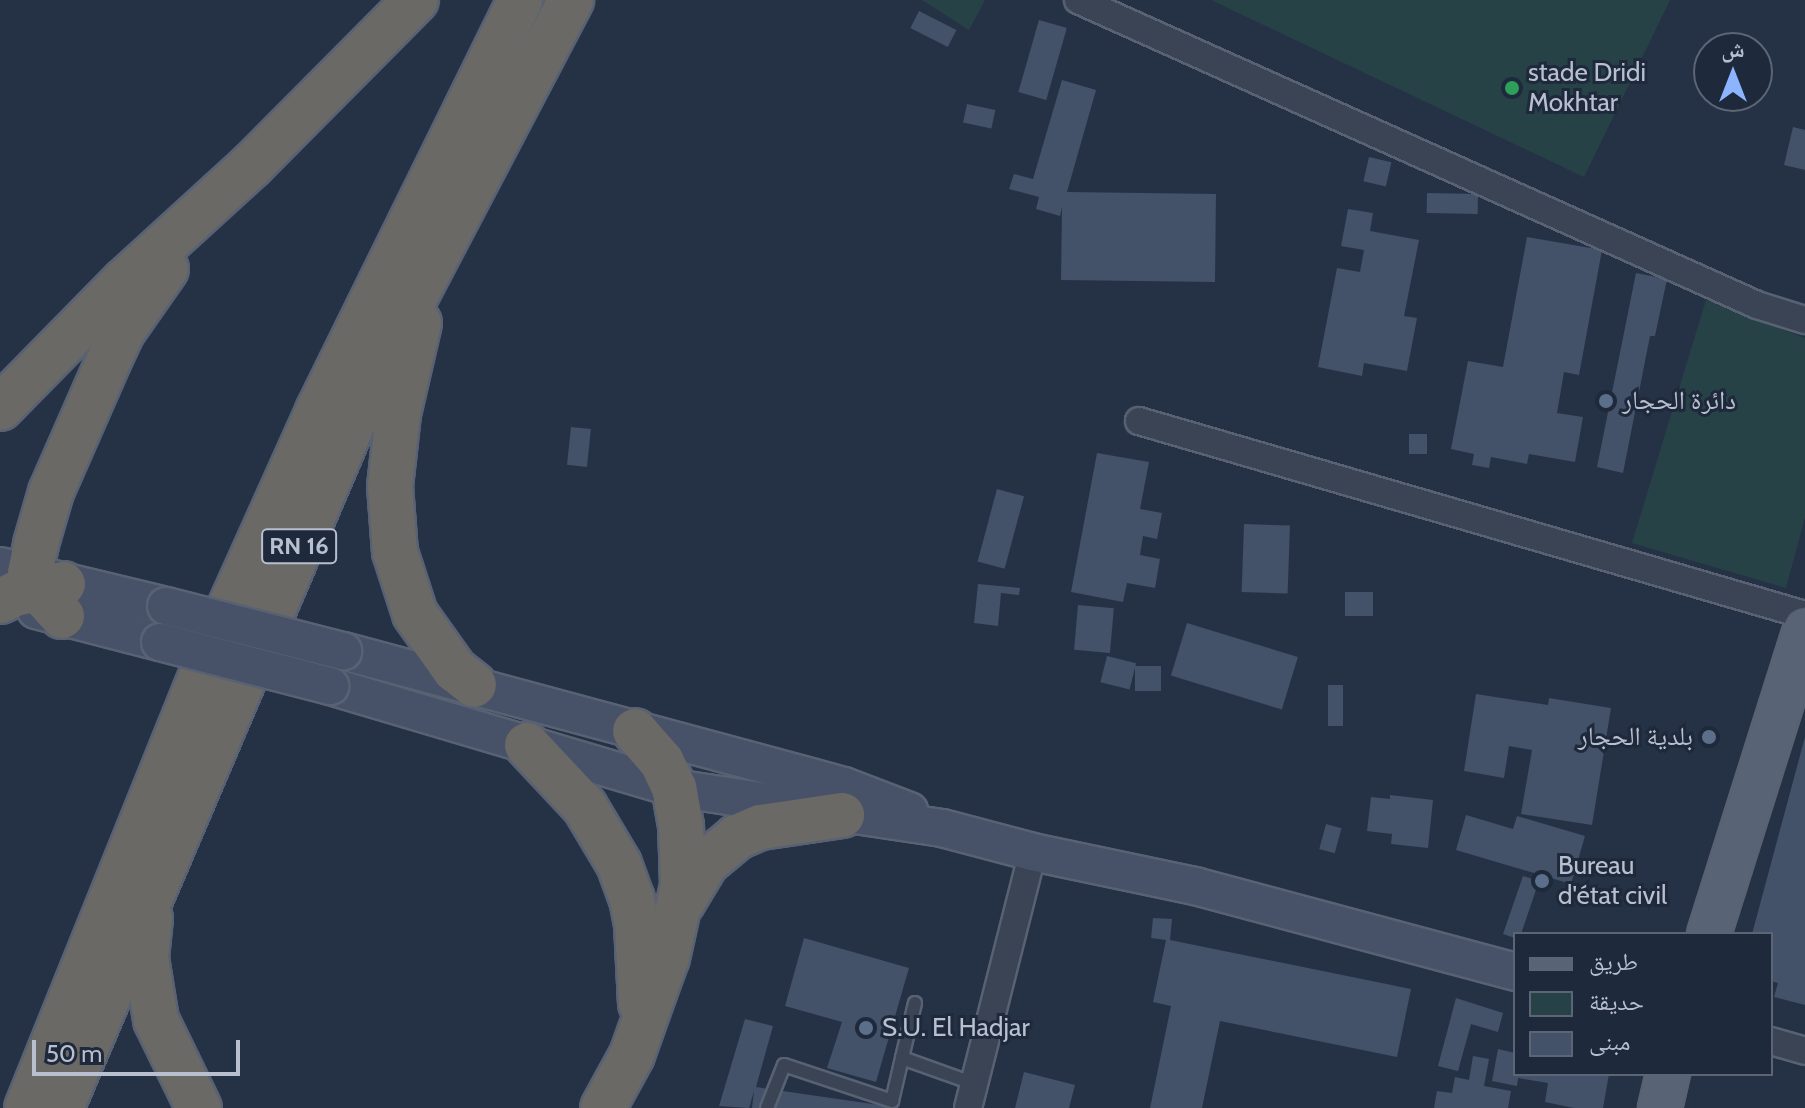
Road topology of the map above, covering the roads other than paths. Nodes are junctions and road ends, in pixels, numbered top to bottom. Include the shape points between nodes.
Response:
1 (416, 0) edge
2 (520, 0) edge
3 (571, 0) edge
4 (1078, 0) edge
5 (251, 166) junction
6 (430, 267) junction
7 (1805, 320) edge
8 (0, 408) edge
9 (1139, 421) dead end
10 (25, 591) edge
11 (1805, 615) edge
12 (1805, 629) edge
13 (474, 685) junction
14 (635, 731) junction
15 (527, 745) junction
16 (674, 788) junction
17 (842, 815) junction
18 (942, 828) junction
19 (1033, 852) junction
20 (153, 891) junction
21 (681, 905) junction
22 (1710, 932) edge
23 (1513, 971) edge
24 (915, 1003) dead end
25 (642, 1023) junction
26 (1773, 1042) edge
27 (1805, 1051) edge
28 (902, 1058) junction
29 (1668, 1076) edge
30 (971, 1096) edge
31 (27, 1108) edge
32 (61, 1108) edge
33 (199, 1108) edge
34 (603, 1108) edge
35 (767, 1108) edge
36 (1660, 1108) edge

1 - 5 highway
2 - 31 highway, RN 16 via 331,383 224,620
3 - 6 highway, RN 16
4 - 7 street via 1757,305
5 - 8 highway via 125,281
5 - 10 highway via 169,264 122,332 51,492
6 - 13 highway via 398,414 390,486 395,552 415,614 455,670
6 - 20 highway, RN 16 via 370,383
9 - 11 street
10 - 13 main road, bridge via 166,606
10 - 15 main road, bridge via 160,642
12 - 22 main road
13 - 14 main road
14 - 16 highway via 662,762
14 - 18 main road via 844,786
15 - 16 main road
15 - 25 highway via 585,807 619,864 637,925
16 - 17 main road
16 - 21 highway via 684,857
17 - 18 main road
17 - 21 highway via 761,827 737,837 706,863
18 - 19 main road
19 - 23 main road via 1195,886
19 - 30 street
20 - 32 highway, RN 16
20 - 33 highway via 146,958 156,1020
21 - 25 highway
24 - 28 lane
25 - 34 highway via 632,1055
26 - 27 street
28 - 30 lane
28 - 35 lane via 892,1101 784,1065
29 - 36 main road

